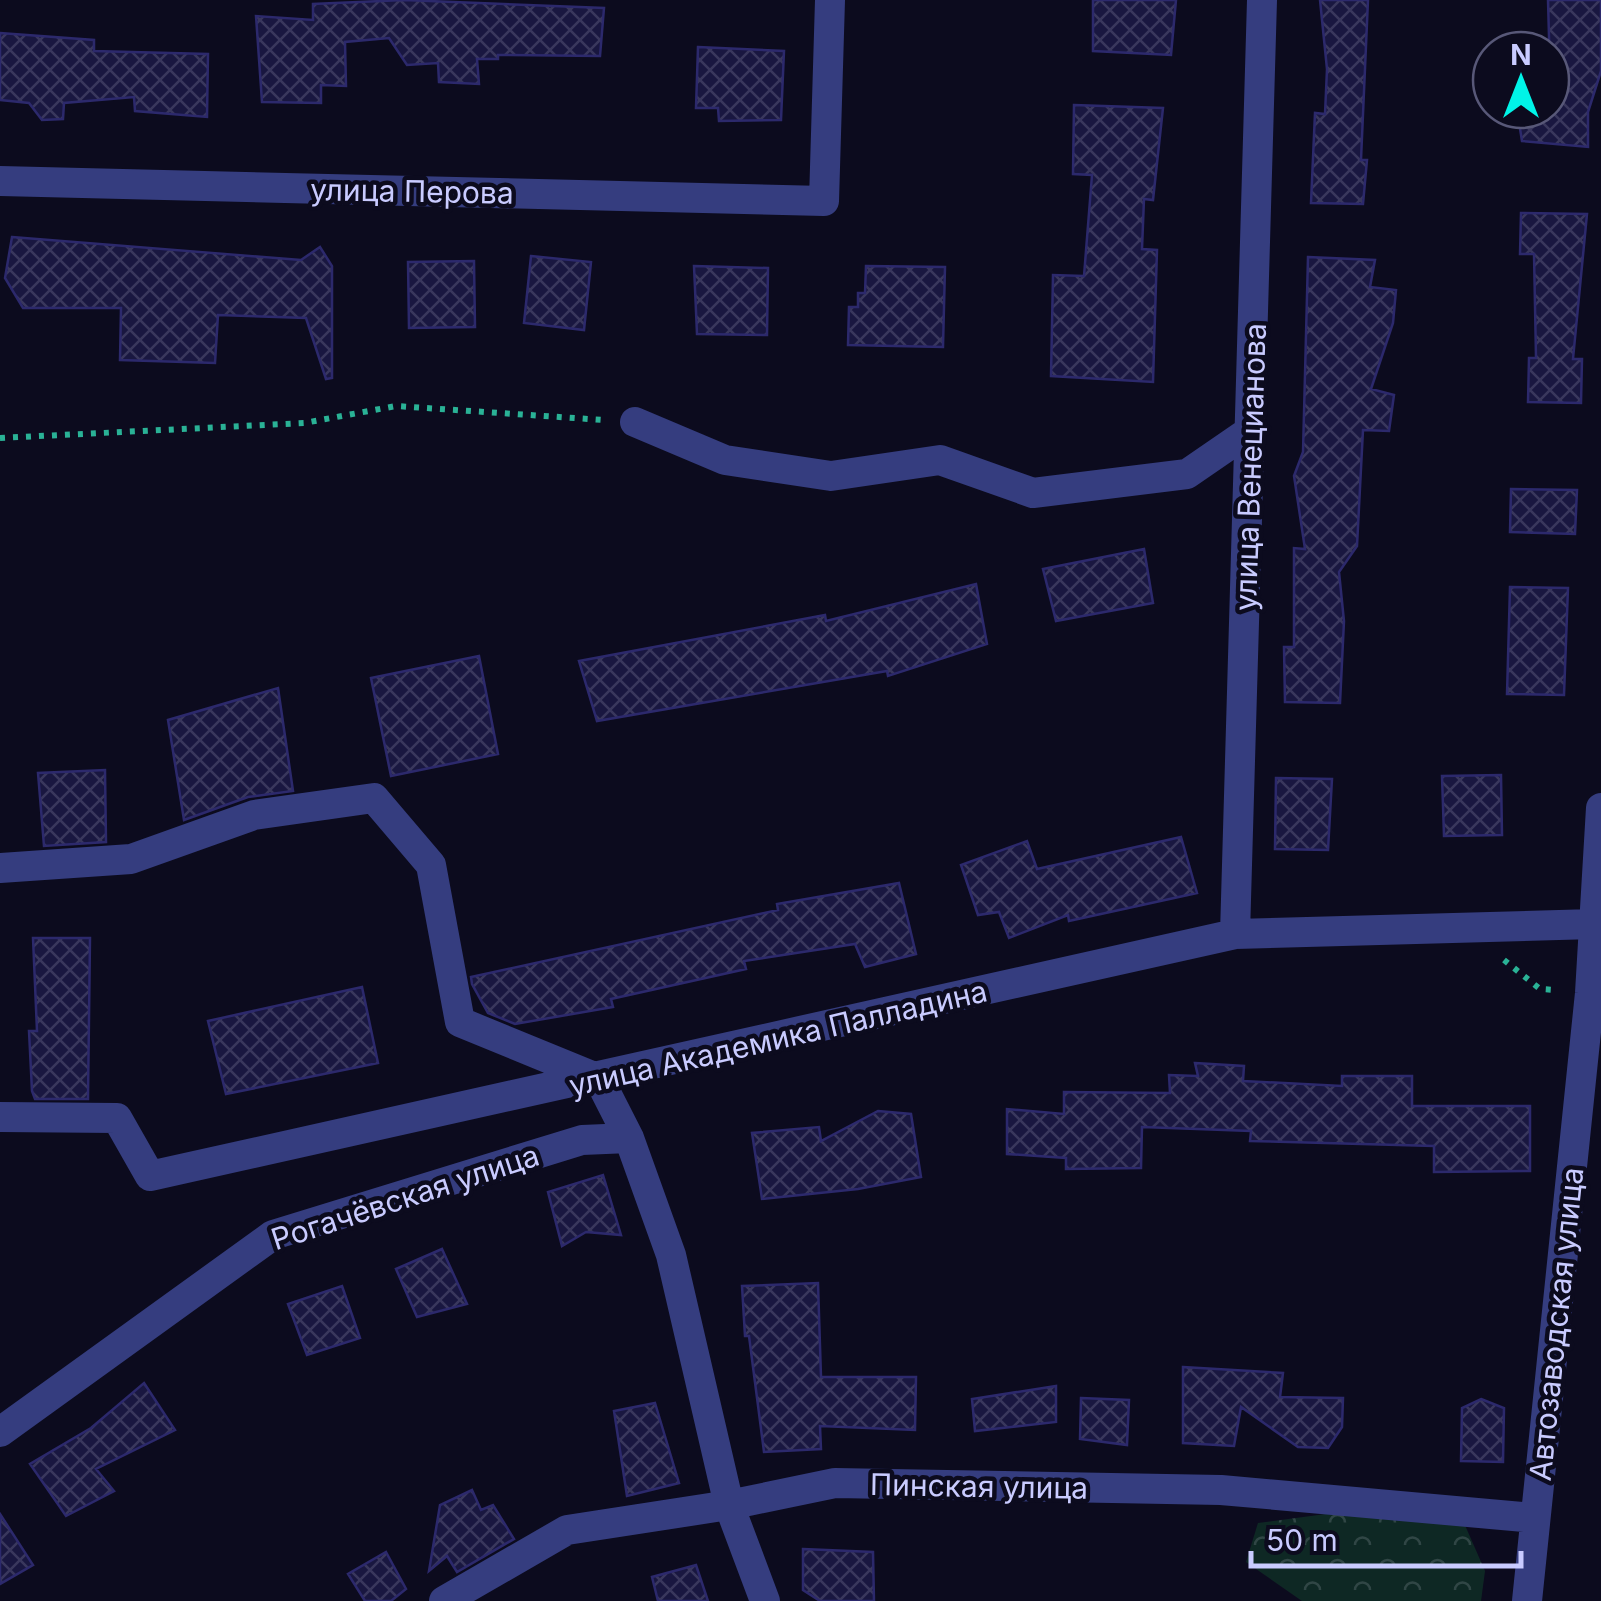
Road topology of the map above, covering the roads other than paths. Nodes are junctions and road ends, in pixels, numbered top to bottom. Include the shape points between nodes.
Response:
1 (830, 0) edge
2 (1262, 0) edge
3 (0, 181) edge
4 (636, 422) road end
5 (1251, 430) junction
6 (1601, 808) edge
7 (1600, 858) edge
8 (0, 868) edge
9 (1594, 924) junction
10 (1235, 934) junction
11 (599, 1079) junction
12 (13, 1116) edge
13 (629, 1138) junction
14 (0, 1432) edge
15 (729, 1505) junction
16 (1535, 1518) junction
17 (444, 1601) edge
18 (765, 1601) edge
19 (1527, 1601) edge

1 - 3 street, улица Перова via 824,201
2 - 5 street, улица Венецианова
4 - 5 street via 725,460 831,476 940,460 1033,494 1187,474
5 - 10 street, улица Венецианова
6 - 7 street, Автозаводская улица
7 - 9 street, Автозаводская улица
8 - 11 street via 131,859 254,815 374,798 430,866 460,1022
9 - 10 street, улица Академика Палладина
9 - 16 street, Автозаводская улица
10 - 11 street, улица Академика Палладина
11 - 12 street, улица Академика Палладина via 150,1176 117,1118
11 - 13 street
13 - 14 street, Рогачёвская улица via 582,1140 273,1235
13 - 15 street via 671,1255
15 - 16 street, Пинская улица via 835,1483 1221,1490
15 - 17 street, Пинская улица via 566,1530
15 - 18 street
16 - 19 street, Автозаводская улица

